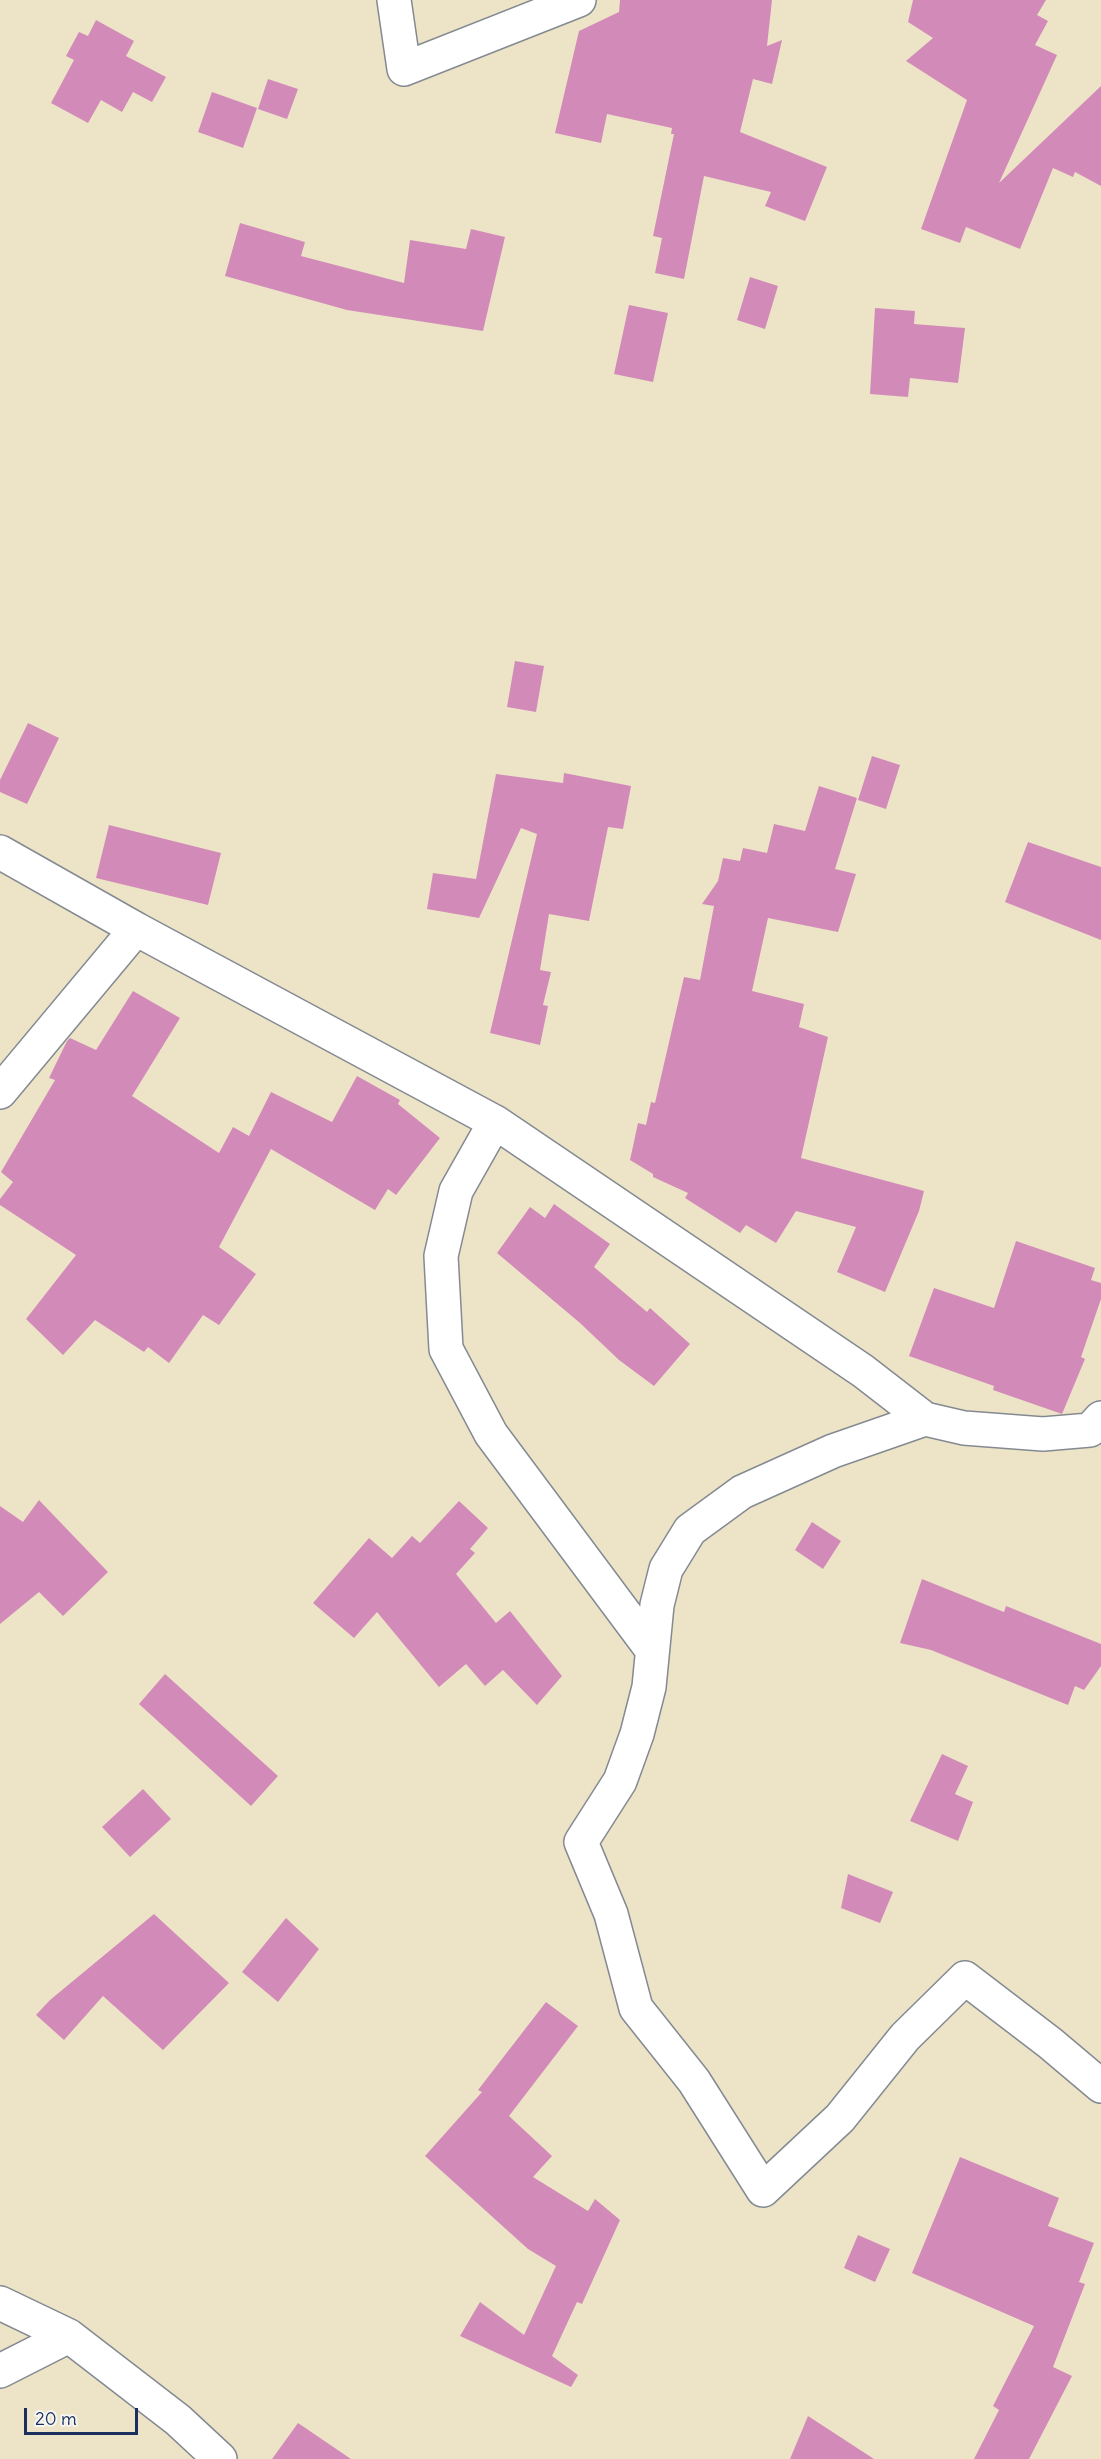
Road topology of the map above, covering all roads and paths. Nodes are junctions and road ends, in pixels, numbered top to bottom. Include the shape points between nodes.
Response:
1 (394, 0) edge
2 (579, 0) edge
3 (0, 852) edge
4 (136, 929) junction
5 (0, 1092) edge
6 (495, 1122) junction
7 (1101, 1418) edge
8 (925, 1419) junction
9 (652, 1650) junction
10 (1101, 2086) edge
11 (0, 2303) edge
12 (69, 2336) junction
13 (0, 2371) edge
14 (220, 2459) edge

1 - 2 street via 404,69
3 - 4 street
4 - 5 street
4 - 6 street
6 - 8 street via 863,1371
6 - 9 street via 456,1191 441,1256 446,1349 491,1434
7 - 8 street via 1090,1430 1042,1434 964,1428
8 - 9 street via 833,1451 742,1492 690,1530 666,1569
9 - 10 street via 649,1687 620,1781 581,1842 611,1914 636,2008 694,2081 763,2190 840,2118 905,2037 965,1978
11 - 12 street
12 - 13 street
12 - 14 street via 178,2420

